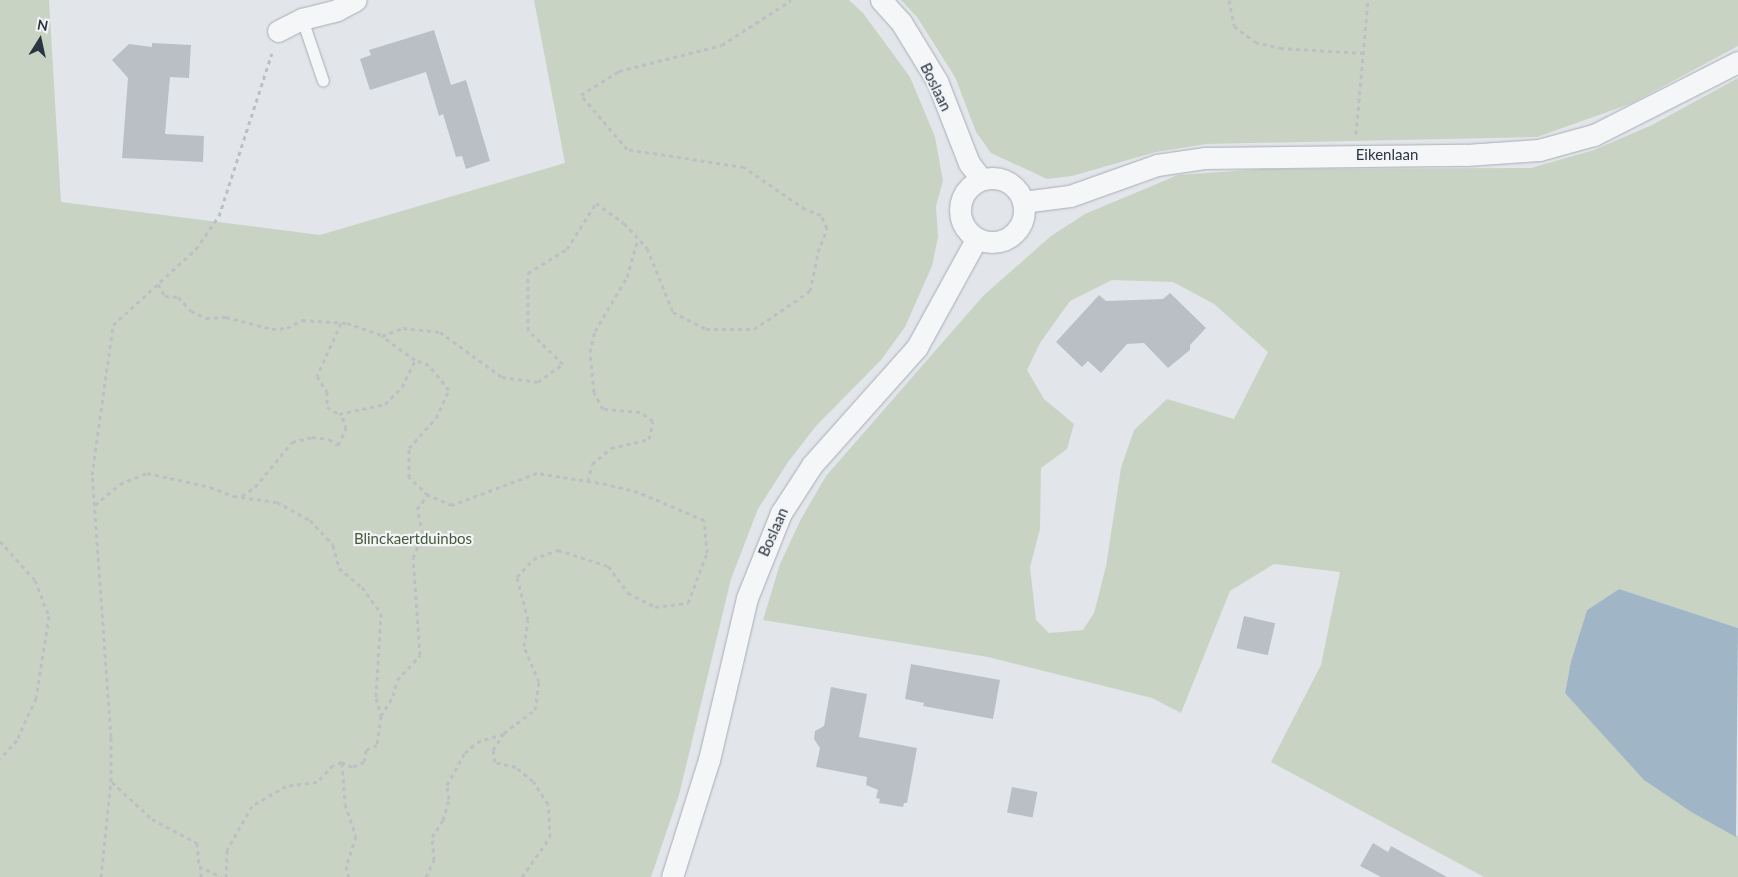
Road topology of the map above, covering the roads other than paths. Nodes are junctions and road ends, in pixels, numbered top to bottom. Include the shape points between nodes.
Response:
1 (356, 0) edge
2 (880, 0) edge
3 (302, 19) junction
4 (278, 31) road end
5 (1738, 62) edge
6 (323, 81) dead end
7 (981, 180) junction
8 (1023, 202) junction
9 (978, 238) junction
10 (672, 877) edge

1 - 3 street via 337,10
2 - 7 street, Boslaan via 901,22 937,82 969,163
3 - 4 street
3 - 6 lane
5 - 8 street, Eikenlaan via 1594,135 1539,150 1466,155 1206,158 1157,165 1070,196
7 - 8 street via 999,178 1010,183
7 - 9 street via 964,193 959,209 964,227
8 - 9 street via 1022,222 1008,238 992,242
9 - 10 street, Boslaan via 917,347 812,465 781,513 747,598 710,760

